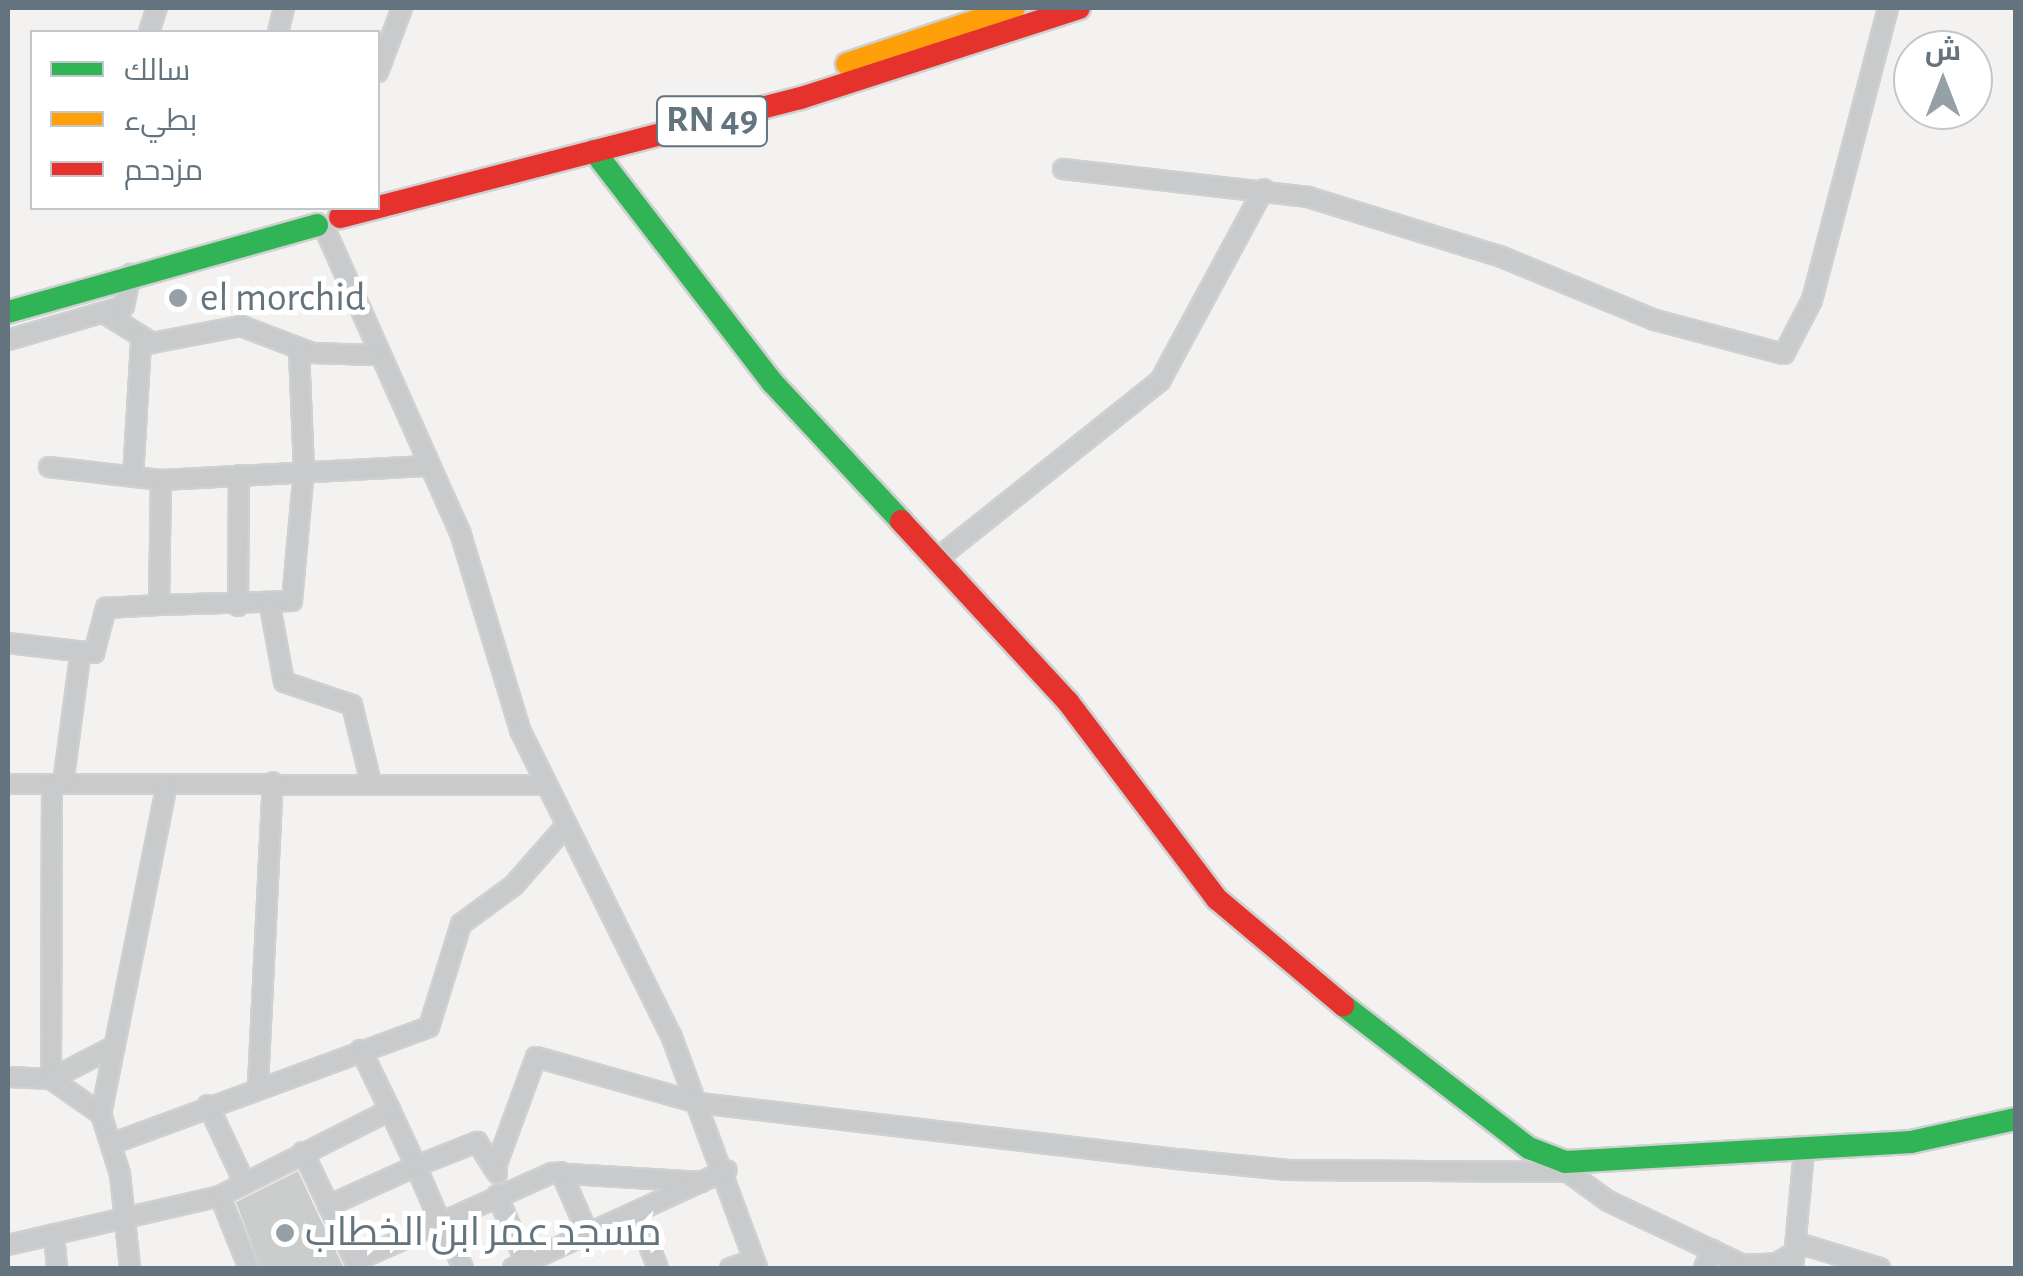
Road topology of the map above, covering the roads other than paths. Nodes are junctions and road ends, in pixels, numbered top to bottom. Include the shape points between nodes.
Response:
1 (402, 8) edge
2 (1079, 8) edge
3 (1888, 8) edge
4 (978, 12) edge
5 (1020, 13) edge
6 (1002, 36) junction
7 (380, 67) edge
8 (594, 152) junction
9 (1063, 169) dead end
10 (380, 187) edge
11 (1264, 188) junction
12 (380, 202) edge
13 (323, 215) edge
14 (131, 274) junction
15 (8, 293) edge
16 (8, 312) edge
17 (104, 314) junction
18 (8, 340) edge
19 (140, 341) junction
20 (299, 350) junction
21 (375, 356) junction
22 (427, 466) junction
23 (49, 467) dead end
24 (304, 470) junction
25 (239, 475) junction
26 (133, 478) junction
27 (162, 480) junction
28 (938, 558) junction
29 (158, 605) junction
30 (238, 606) junction
31 (270, 606) junction
32 (8, 643) edge
33 (80, 656) junction
34 (273, 782) junction
35 (371, 783) junction
36 (8, 784) edge
37 (57, 784) junction
38 (543, 785) junction
39 (166, 788) junction
40 (565, 827) junction
41 (115, 1046) junction
42 (361, 1050) junction
43 (8, 1077) edge
44 (51, 1080) junction
45 (258, 1085) junction
46 (699, 1103) junction
47 (208, 1105) junction
48 (390, 1110) junction
49 (101, 1114) junction
50 (2016, 1119) edge
51 (111, 1144) junction
52 (303, 1152) junction
53 (1804, 1152) junction
54 (416, 1166) junction
55 (1560, 1166) junction
56 (495, 1170) junction
57 (727, 1170) junction
58 (561, 1172) junction
59 (244, 1182) junction
60 (702, 1182) junction
61 (502, 1193) junction
62 (220, 1196) junction
63 (328, 1206) junction
64 (636, 1212) junction
65 (441, 1221) junction
66 (126, 1222) junction
67 (54, 1234) junction
68 (588, 1234) junction
69 (8, 1246) edge
70 (1712, 1250) junction
71 (1796, 1254) edge
72 (756, 1264) edge
73 (356, 1265) edge
74 (520, 1266) edge
75 (1746, 1266) edge
76 (57, 1268) edge
77 (130, 1268) edge
78 (249, 1268) edge
79 (463, 1268) edge
80 (658, 1268) edge
81 (730, 1268) edge
82 (1704, 1268) edge
83 (1880, 1268) edge

1 - 7 street
2 - 5 main road, RN 49
3 - 11 street via 1812,300 1784,354 1655,320 1484,251
4 - 5 main road, RN 49
4 - 6 main road
4 - 10 main road, RN 49 via 779,84
5 - 6 main road, RN 49
6 - 8 main road, RN 49
8 - 12 main road, RN 49
8 - 28 main road via 749,356
9 - 11 street
11 - 28 street via 1160,381
13 - 14 main road, RN 49
13 - 15 main road, RN 49
13 - 21 street
14 - 16 main road, RN 49
14 - 17 street via 130,301
17 - 18 street
17 - 19 street
19 - 20 street via 241,326
19 - 26 street
20 - 21 street
20 - 24 street
21 - 22 street
22 - 24 street
22 - 38 street via 460,532
23 - 26 street
24 - 25 street
24 - 31 street via 292,601
25 - 27 street
25 - 30 street
26 - 27 street
27 - 29 street
28 - 55 main road via 1068,702 1232,914 1430,1077
29 - 30 street
29 - 33 street via 109,606 101,647
30 - 31 street
31 - 35 street via 284,682 352,705
32 - 33 street
33 - 37 street
34 - 35 street
34 - 39 street
34 - 45 street
35 - 38 street
36 - 37 street
37 - 39 street
37 - 44 street
38 - 40 street
39 - 41 street
40 - 42 street via 514,885 461,924 429,1027
40 - 46 street
41 - 44 street
41 - 49 street
42 - 45 street
42 - 48 street
43 - 44 street
44 - 49 street
45 - 47 street
46 - 55 street via 1257,1168
46 - 56 street via 532,1058
46 - 57 street
47 - 51 street
47 - 59 street
48 - 52 street
48 - 54 street
49 - 51 street
50 - 53 main road via 1911,1142
51 - 66 street
52 - 59 street
52 - 63 street
53 - 55 main road
53 - 71 street
54 - 56 street via 476,1142
54 - 63 street
54 - 65 street
55 - 70 street via 1608,1201
56 - 61 street
57 - 60 street
57 - 72 street
58 - 60 street
58 - 61 street
58 - 68 street
59 - 62 street
60 - 64 street
61 - 65 street
61 - 74 street
62 - 66 street
62 - 78 street
63 - 73 street
64 - 68 street
64 - 80 street
65 - 73 street
65 - 79 street
66 - 67 street
66 - 77 street
67 - 69 street
67 - 76 street
68 - 74 street
70 - 75 street
70 - 82 street
71 - 75 street
71 - 83 street
72 - 81 street

